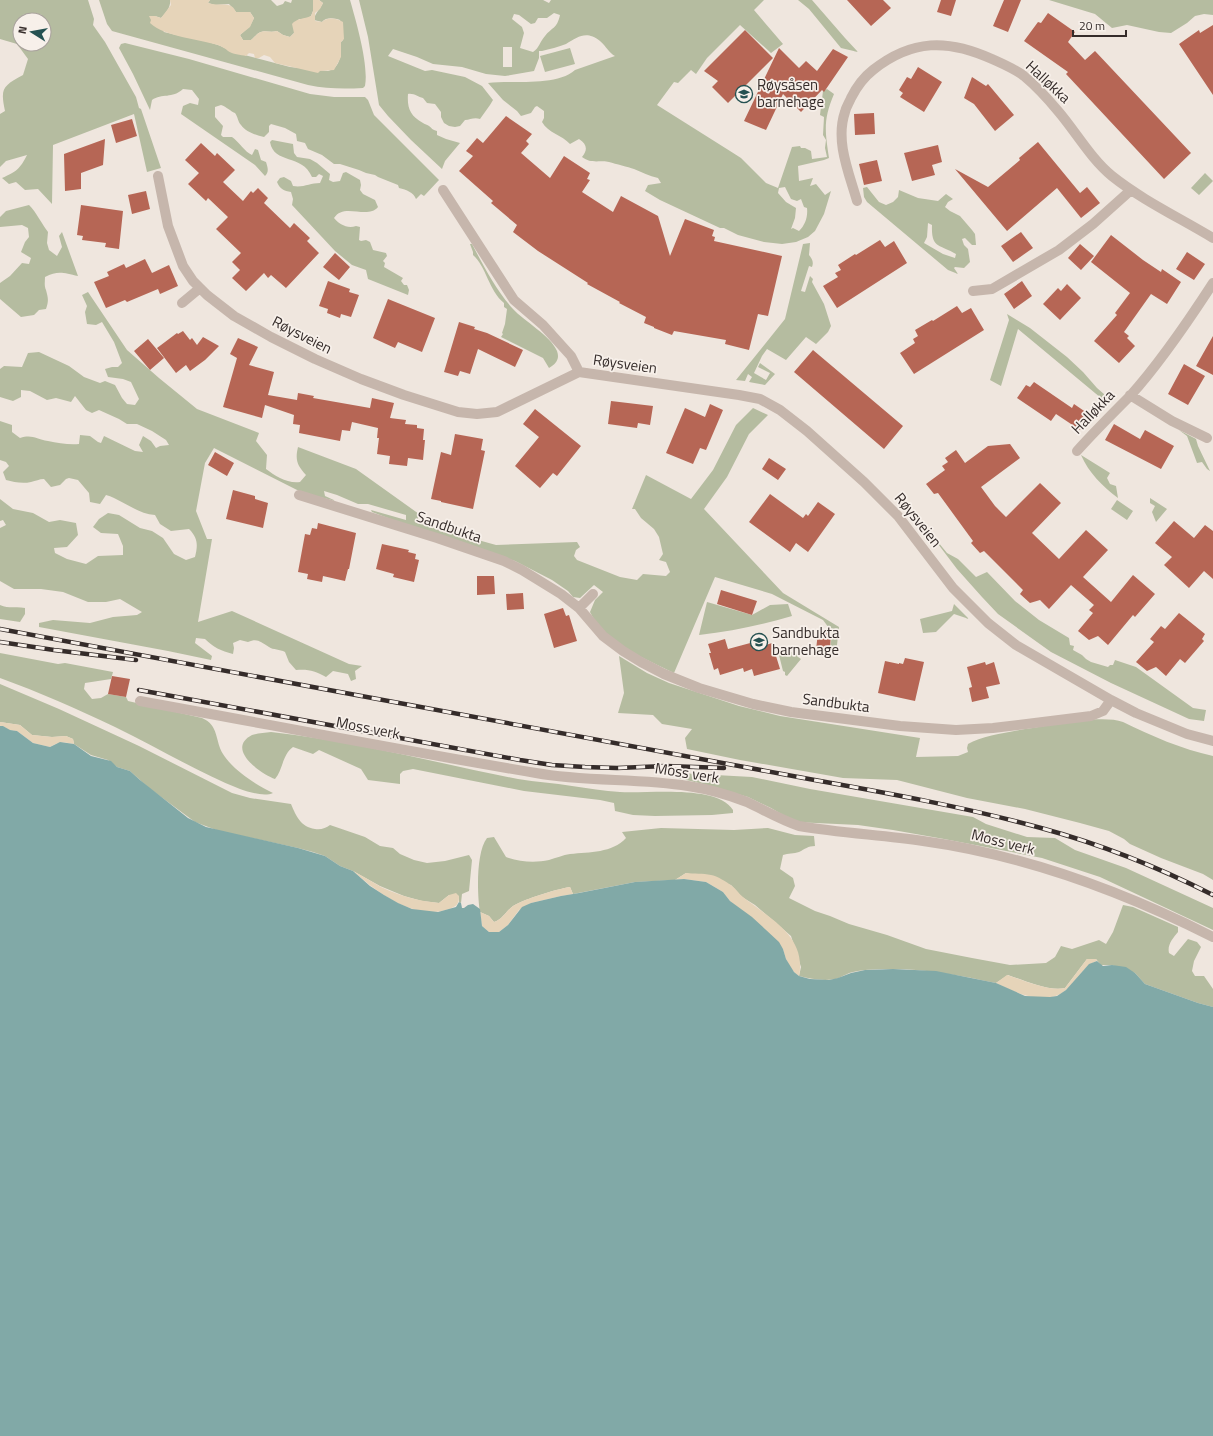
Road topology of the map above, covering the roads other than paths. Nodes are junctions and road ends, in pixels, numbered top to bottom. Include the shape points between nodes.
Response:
1 (158, 176) dead end
2 (443, 190) dead end
3 (1131, 190) junction
4 (857, 201) dead end
5 (1213, 238) edge
6 (1213, 283) edge
7 (200, 288) junction
8 (973, 291) dead end
9 (182, 304) dead end
10 (579, 372) junction
11 (1130, 395) junction
12 (1208, 438) dead end
13 (1077, 451) dead end
14 (299, 495) dead end
15 (593, 594) dead end
16 (579, 608) junction
17 (1112, 700) junction
18 (140, 701) dead end
19 (1213, 741) edge
20 (1213, 937) edge

1 - 7 street, Røysveien via 168,226 184,266
2 - 10 street, Røysveien via 514,300 543,325 571,356
3 - 4 street, Halløkka via 1111,176 1058,112 1024,76 977,52 943,45 909,49 887,59 869,74 854,92 844,112 842,129 843,149
3 - 5 street, Halløkka
3 - 8 street via 1059,250 992,289
6 - 11 street, Halløkka via 1155,366
7 - 9 street
7 - 10 street, Røysveien via 234,316 315,359 404,395 458,412 497,412
10 - 17 street, Røysveien via 739,395 760,399 780,410 864,482 898,516 953,588 988,624 1016,645
11 - 12 street, Halløkka via 1172,421
11 - 13 street, Halløkka
14 - 16 street, Sandbukta via 504,561 542,581
15 - 16 street
16 - 17 street, Sandbukta via 602,636 641,662 699,688 772,709 900,726 956,730 1091,716 1103,711
17 - 19 street, Røysveien via 1171,728
18 - 20 street, Moss verk via 553,776 689,786 748,803 799,826 965,848 1032,865 1148,905

